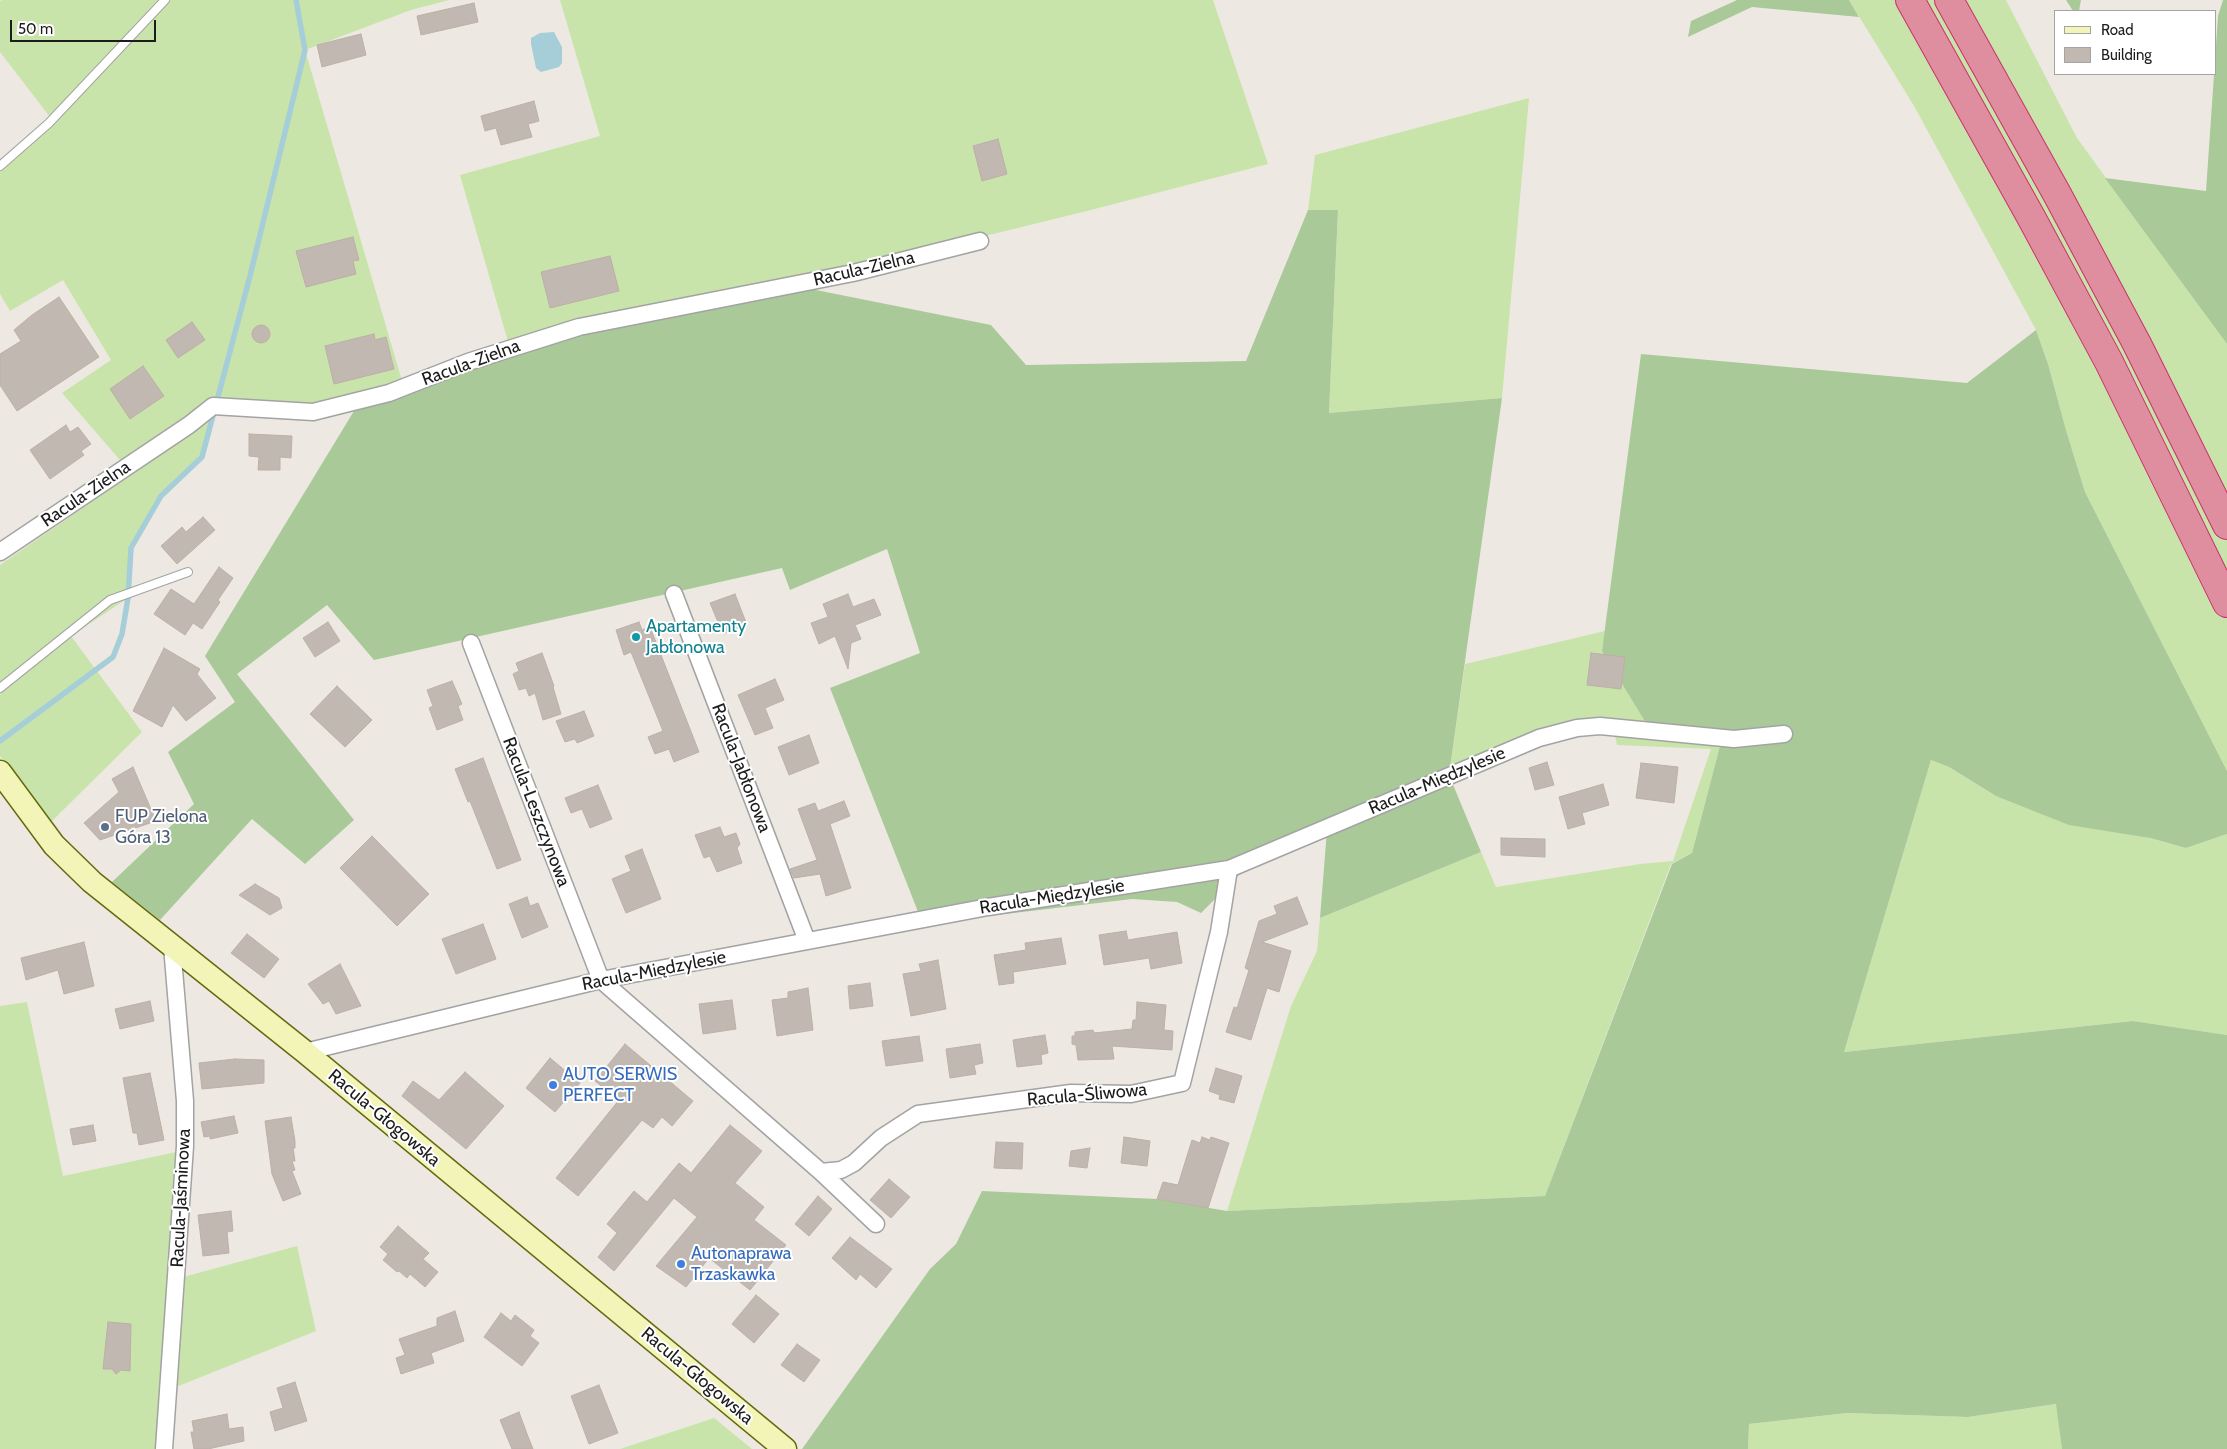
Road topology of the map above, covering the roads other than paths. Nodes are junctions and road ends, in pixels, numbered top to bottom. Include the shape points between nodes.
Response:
1 (165, 0) edge
2 (1910, 0) edge
3 (1949, 0) edge
4 (0, 166) edge
5 (980, 241) dead end
6 (2227, 525) edge
7 (0, 552) edge
8 (188, 572) dead end
9 (674, 594) dead end
10 (2227, 603) edge
11 (471, 644) dead end
12 (0, 688) edge
13 (1784, 734) dead end
14 (0, 772) edge
15 (1229, 869) junction
16 (807, 941) junction
17 (172, 946) junction
18 (601, 980) junction
19 (305, 1052) junction
20 (820, 1172) junction
21 (876, 1224) dead end
22 (164, 1449) edge
23 (785, 1449) edge

1 - 4 lane via 49,123
2 - 10 highway via 2108,362
3 - 6 highway via 2137,344
5 - 7 street, Racula-Zielna via 853,273 579,327 468,362 389,393 313,412 219,407
8 - 12 lane via 110,600
9 - 16 street, Racula-Jabłonowa
11 - 18 street, Racula-Leszczynowa
13 - 15 street, Racula-Międzylesie via 1734,739 1600,726 1577,728 1540,738
14 - 17 street, Racula-Głogowska via 54,844 92,882
15 - 16 street, Racula-Międzylesie via 988,907
15 - 20 street, Racula-Śliwowa via 1220,932 1182,1083 1131,1094 1071,1093 918,1114 881,1138 854,1163 841,1170
16 - 18 street, Racula-Międzylesie
17 - 19 street, Racula-Głogowska
17 - 22 street, Racula-Jaśminowa via 185,1101 185,1146
18 - 19 street, Racula-Międzylesie
18 - 20 street
19 - 23 street, Racula-Głogowska
20 - 21 street

